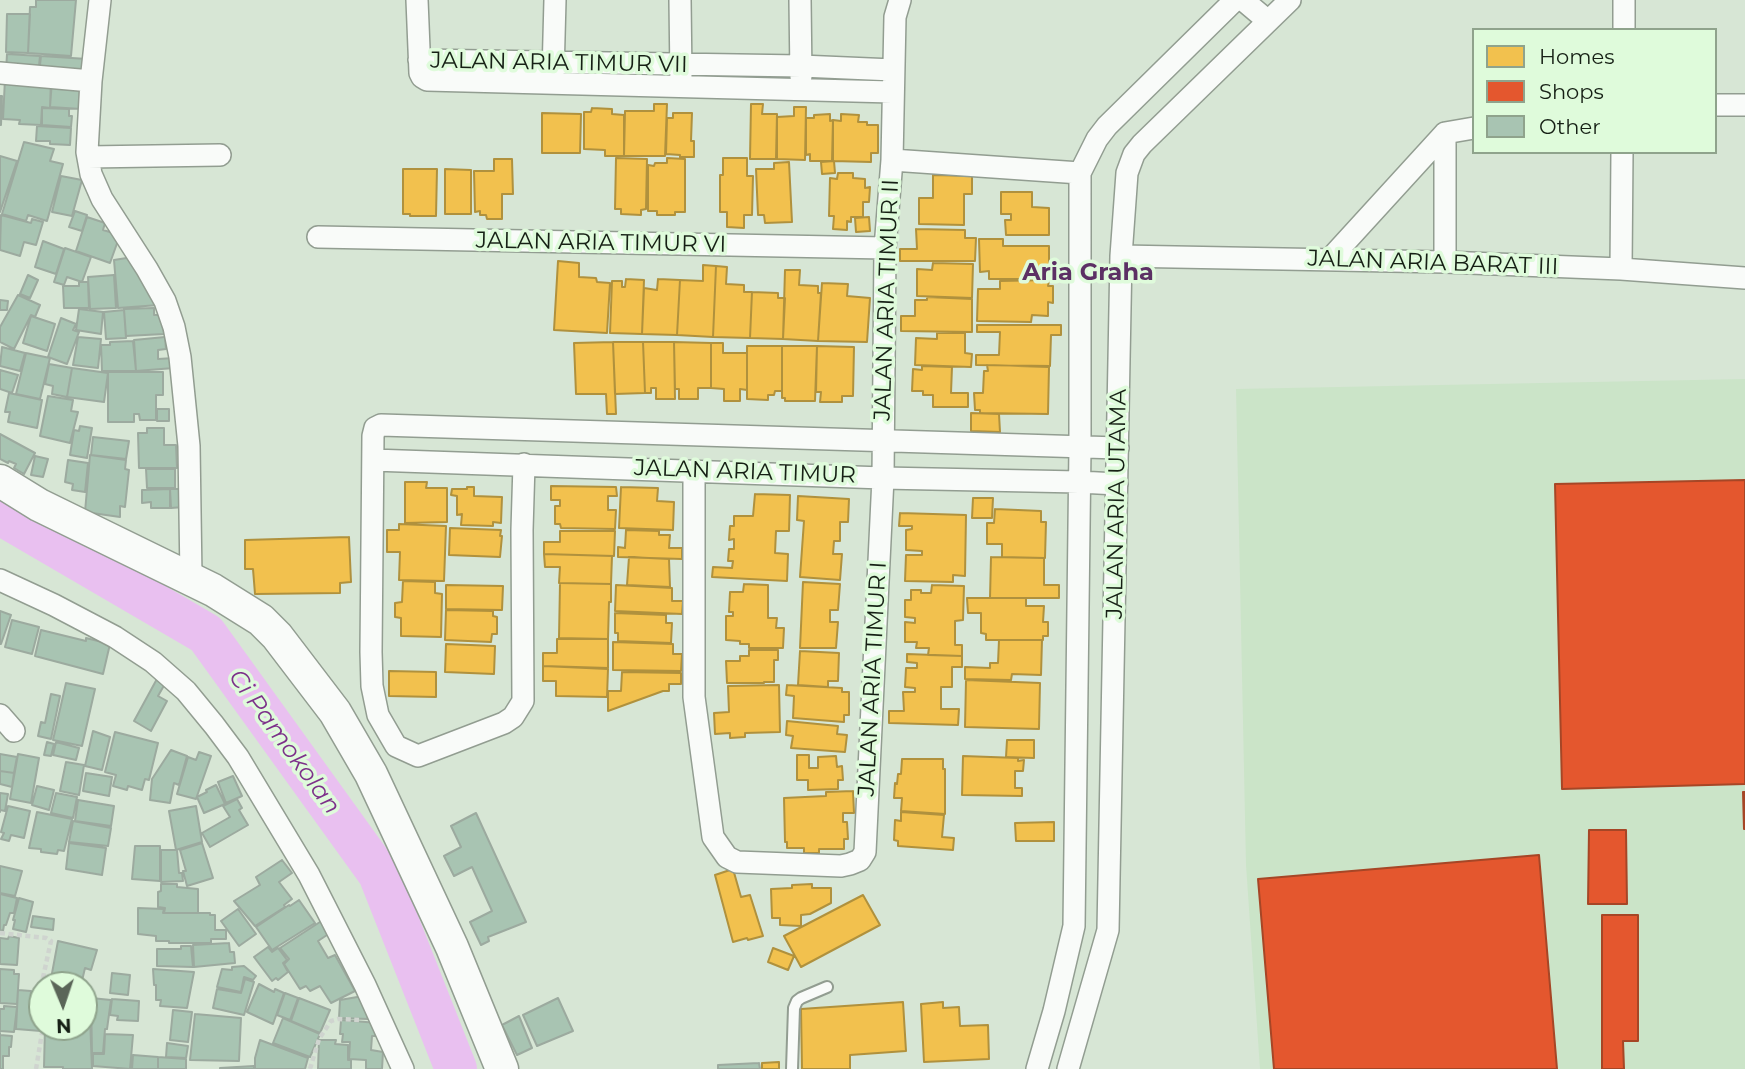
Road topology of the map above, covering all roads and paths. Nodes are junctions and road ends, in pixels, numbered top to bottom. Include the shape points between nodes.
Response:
1 (100, 0) edge
2 (417, 0) edge
3 (555, 0) edge
4 (680, 0) edge
5 (800, 0) edge
6 (900, 0) edge
7 (1235, 0) edge
8 (1243, 0) edge
9 (1290, 0) edge
10 (1624, 0) edge
11 (1268, 21) junction
12 (1624, 28) edge
13 (419, 60) junction
14 (553, 61) junction
15 (681, 64) junction
16 (801, 66) junction
17 (893, 70) junction
18 (0, 73) edge
19 (91, 81) junction
20 (554, 83) junction
21 (681, 86) junction
22 (801, 90) junction
23 (892, 92) junction
24 (1717, 105) edge
25 (1745, 105) edge
26 (1472, 128) edge
27 (1445, 133) junction
28 (1622, 154) edge
29 (220, 155) dead end
30 (88, 157) junction
31 (892, 160) junction
32 (1080, 173) junction
33 (318, 237) dead end
34 (885, 248) junction
35 (1121, 256) junction
36 (1329, 260) junction
37 (1445, 262) junction
38 (1620, 269) junction
39 (1745, 278) edge
40 (618, 432) junction
41 (883, 440) junction
42 (1080, 447) junction
43 (1118, 448) junction
44 (373, 460) junction
45 (524, 464) junction
46 (616, 467) junction
47 (694, 471) junction
48 (883, 478) junction
49 (0, 481) edge
50 (1079, 482) junction
51 (1117, 484) junction
52 (191, 578) junction
53 (0, 580) edge
54 (0, 715) edge
55 (14, 731) dead end
56 (1074, 926) junction
57 (1108, 930) junction
58 (0, 933) edge
59 (44, 971) edge
60 (827, 987) dead end
61 (381, 1022) junction
62 (41, 1041) edge
63 (36, 1069) edge
64 (310, 1069) edge
65 (402, 1069) edge
66 (502, 1069) edge
67 (792, 1069) edge
68 (1037, 1069) edge
69 (1068, 1069) edge

1 - 19 street
2 - 13 street
3 - 14 street
4 - 15 street
5 - 16 street
6 - 17 street, JALAN ARIA TIMUR II
7 - 32 street, JALAN ARIA UTAMA via 1107,125
8 - 11 street
9 - 11 street, JALAN ARIA UTAMA
10 - 12 street
11 - 35 street, JALAN ARIA UTAMA via 1133,154 1127,173
13 - 14 street, JALAN ARIA TIMUR VII
13 - 20 street, JALAN ARIA TIMUR VII via 422,77 428,80
14 - 15 street, JALAN ARIA TIMUR VII
14 - 20 street
15 - 16 street, JALAN ARIA TIMUR VII
15 - 21 street
16 - 17 street, JALAN ARIA TIMUR VII
16 - 22 street
17 - 23 street, JALAN ARIA TIMUR II
18 - 19 street
19 - 30 street
20 - 21 street, JALAN ARIA TIMUR VII
21 - 22 street, JALAN ARIA TIMUR VII
22 - 23 street, JALAN ARIA TIMUR VII
23 - 31 street, JALAN ARIA TIMUR II
24 - 25 street
26 - 27 street
27 - 36 street
27 - 37 street
28 - 38 street
29 - 30 street
30 - 52 street via 102,199 165,301 174,327 189,446
31 - 32 street
31 - 34 street, JALAN ARIA TIMUR II
32 - 42 street, JALAN ARIA UTAMA
33 - 34 street, JALAN ARIA TIMUR VI
34 - 41 street, JALAN ARIA TIMUR II
35 - 36 street, JALAN ARIA BARAT III
35 - 43 street, JALAN ARIA UTAMA
36 - 37 street, JALAN ARIA BARAT III
37 - 38 street, JALAN ARIA BARAT III
38 - 39 street, JALAN ARIA BARAT III
40 - 41 street, JALAN ARIA TIMUR
40 - 44 street, JALAN ARIA TIMUR via 382,425 375,428
40 - 46 street
41 - 42 street, JALAN ARIA TIMUR
41 - 48 street, JALAN ARIA TIMUR II
42 - 43 street, JALAN ARIA TIMUR
42 - 50 street, JALAN ARIA UTAMA
43 - 51 street, JALAN ARIA UTAMA
44 - 45 street, JALAN ARIA TIMUR
44 - 45 street via 372,686 378,715 396,746 418,756 504,723 523,701
45 - 46 street, JALAN ARIA TIMUR
46 - 47 street, JALAN ARIA TIMUR
47 - 48 street, JALAN ARIA TIMUR
47 - 48 street, JALAN ARIA TIMUR I via 694,697 713,837 727,858 737,862 841,866 860,860 865,852
48 - 50 street, JALAN ARIA TIMUR
49 - 52 street via 39,505
50 - 51 street, JALAN ARIA TIMUR
50 - 56 street, JALAN ARIA UTAMA
51 - 57 street, JALAN ARIA UTAMA
52 - 66 street via 261,620 335,712 370,774 452,947
53 - 61 street via 115,637 186,691 238,757 309,875
54 - 55 street
56 - 57 street
56 - 68 street, JALAN ARIA UTAMA
57 - 69 street, JALAN ARIA UTAMA
58 - 59 path via 51,941
60 - 67 lane via 801,998 794,1008
61 - 64 path via 331,1021 319,1039
61 - 65 street
62 - 63 path

